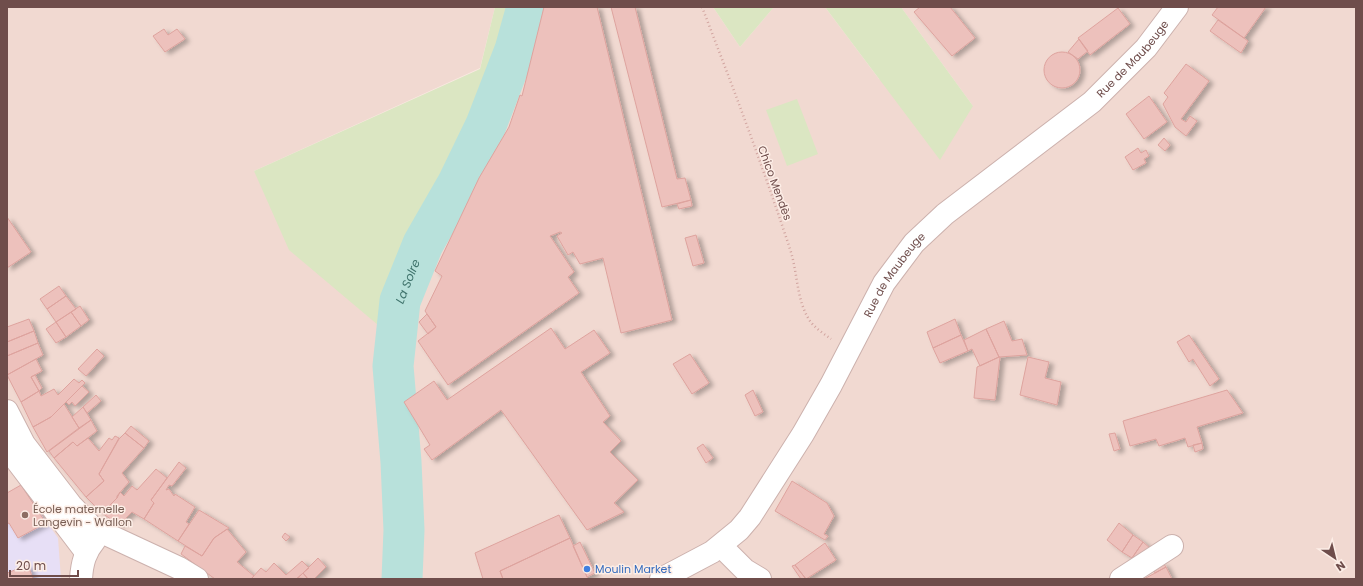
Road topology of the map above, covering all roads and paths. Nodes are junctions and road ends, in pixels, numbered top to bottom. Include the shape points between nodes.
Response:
1 (702, 7) edge
2 (1178, 7) edge
3 (846, 352) junction
4 (7, 411) edge
5 (7, 448) edge
6 (101, 533) junction
7 (721, 546) junction
8 (1172, 546) dead end
9 (86, 552) junction
10 (80, 579) edge
11 (197, 579) edge
12 (660, 579) edge
13 (760, 579) edge
14 (1121, 579) edge

1 - 3 path, Chico Mendès via 791,251 796,284 804,308 811,322
2 - 3 street, Rue de Maubeuge via 1146,48 1092,102 945,214 922,235 884,283
3 - 7 street, Rue de Maubeuge via 803,434 760,502 739,530
4 - 6 street via 24,444 71,505
5 - 9 street
6 - 9 street
6 - 11 street via 143,550
7 - 12 street, Rue de Maubeuge via 692,564
7 - 13 street via 745,570
8 - 14 street
9 - 10 street

